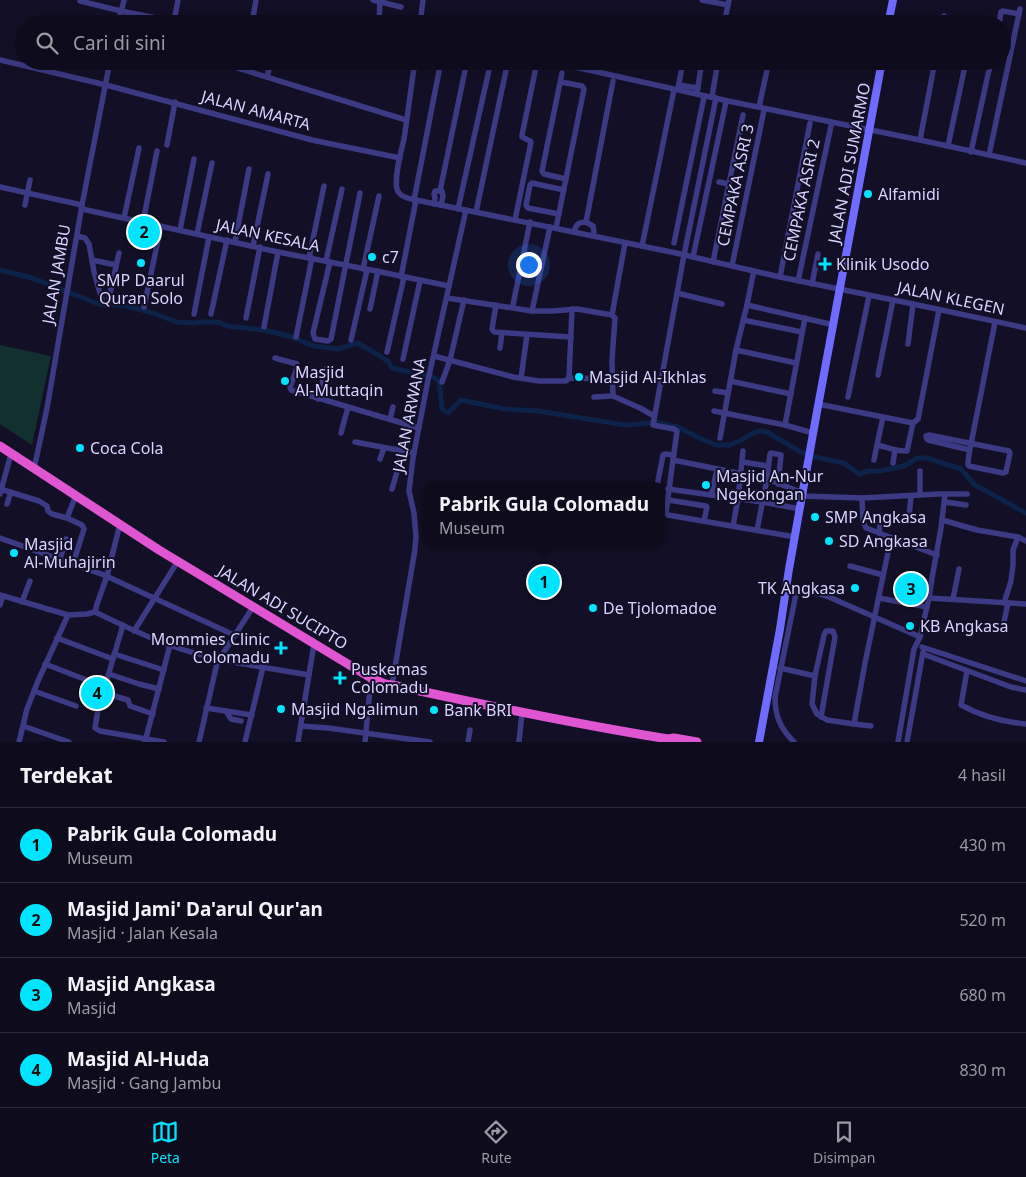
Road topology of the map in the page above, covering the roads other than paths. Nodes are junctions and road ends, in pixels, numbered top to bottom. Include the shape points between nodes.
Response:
1 (124, 0) edge
2 (178, 0) edge
3 (256, 0) edge
4 (423, 0) edge
5 (702, 0) edge
6 (80, 1) edge
7 (377, 1) edge
8 (728, 2) edge
9 (401, 7) dead end
10 (122, 11) junction
11 (121, 15) edge
12 (140, 15) edge
13 (173, 15) edge
14 (254, 15) edge
15 (378, 15) edge
16 (421, 15) edge
17 (726, 15) edge
18 (1000, 15) edge
19 (1011, 54) edge
20 (0, 60) edge
21 (15, 64) edge
22 (42, 70) edge
23 (108, 70) edge
24 (244, 70) edge
25 (269, 70) edge
26 (413, 70) edge
27 (439, 70) edge
28 (465, 70) edge
29 (488, 70) edge
30 (506, 70) edge
31 (535, 70) edge
32 (591, 70) edge
33 (681, 70) edge
34 (700, 70) edge
35 (717, 70) edge
36 (768, 70) edge
37 (880, 70) edge
38 (933, 70) edge
39 (964, 70) edge
40 (989, 70) edge
41 (1007, 70) edge
42 (562, 73) dead end
43 (267, 77) junction
44 (613, 80) dead end
45 (561, 82) junction
46 (106, 85) junction
47 (677, 88) junction
48 (697, 91) junction
49 (704, 97) dead end
50 (714, 98) junction
51 (175, 102) junction
52 (726, 102) dead end
53 (762, 108) junction
54 (743, 115) dead end
55 (406, 120) junction
56 (810, 123) dead end
57 (831, 126) dead end
58 (869, 130) junction
59 (920, 140) junction
60 (167, 144) dead end
61 (948, 146) junction
62 (139, 148) dead end
63 (157, 151) dead end
64 (971, 152) junction
65 (989, 155) junction
66 (400, 158) junction
67 (194, 159) dead end
68 (1026, 162) edge
69 (212, 163) dead end
70 (249, 170) dead end
71 (268, 174) dead end
72 (566, 179) junction
73 (30, 180) dead end
74 (719, 182) dead end
75 (729, 184) junction
76 (324, 186) dead end
77 (0, 187) edge
78 (342, 189) dead end
79 (564, 190) junction
80 (27, 193) junction
81 (360, 193) dead end
82 (379, 196) dead end
83 (415, 200) junction
84 (25, 205) dead end
85 (438, 205) junction
86 (82, 207) junction
87 (458, 209) junction
88 (466, 210) junction
89 (476, 212) junction
90 (559, 214) junction
91 (124, 218) junction
92 (515, 220) junction
93 (143, 222) junction
94 (530, 222) junction
95 (586, 222) junction
96 (162, 226) junction
97 (553, 227) junction
98 (180, 230) junction
99 (574, 232) junction
100 (197, 234) junction
101 (77, 236) junction
102 (593, 236) junction
103 (210, 237) junction
104 (227, 240) junction
105 (235, 242) junction
106 (625, 243) junction
107 (674, 243) junction
108 (253, 246) junction
109 (642, 246) junction
110 (260, 247) junction
111 (668, 251) junction
112 (278, 252) junction
113 (119, 253) dead end
114 (676, 253) junction
115 (818, 254) dead end
116 (684, 255) junction
117 (310, 258) junction
118 (693, 258) junction
119 (92, 260) junction
120 (328, 262) junction
121 (713, 262) junction
122 (116, 265) junction
123 (346, 265) junction
124 (732, 266) junction
125 (365, 269) junction
126 (378, 271) junction
127 (752, 274) dead end
128 (402, 277) junction
129 (780, 277) junction
130 (420, 281) junction
131 (798, 281) junction
132 (812, 284) junction
133 (449, 286) junction
134 (840, 290) junction
135 (677, 293) junction
136 (869, 296) junction
137 (109, 298) dead end
138 (446, 298) junction
139 (102, 300) dead end
140 (464, 300) junction
141 (893, 300) junction
142 (722, 304) dead end
143 (914, 304) junction
144 (496, 305) junction
145 (513, 305) dead end
146 (747, 306) junction
147 (144, 307) dead end
148 (370, 309) dead end
149 (572, 309) junction
150 (939, 310) junction
151 (532, 311) junction
152 (194, 314) dead end
153 (211, 314) dead end
154 (612, 315) junction
155 (246, 318) dead end
156 (805, 318) junction
157 (743, 320) junction
158 (995, 322) junction
159 (834, 324) junction
160 (264, 328) dead end
161 (1026, 328) edge
162 (802, 332) junction
163 (502, 333) junction
164 (526, 335) junction
165 (296, 337) dead end
166 (571, 337) junction
167 (351, 340) dead end
168 (908, 344) dead end
169 (500, 348) dead end
170 (736, 350) junction
171 (388, 352) dead end
172 (434, 356) junction
173 (275, 358) dead end
174 (403, 359) dead end
175 (450, 360) junction
176 (796, 363) junction
177 (326, 369) dead end
178 (878, 375) dead end
179 (521, 378) junction
180 (569, 378) junction
181 (613, 379) junction
182 (730, 381) junction
183 (442, 382) dead end
184 (715, 391) dead end
185 (728, 393) junction
186 (791, 394) junction
187 (613, 396) junction
188 (594, 397) dead end
189 (848, 397) dead end
190 (318, 399) junction
191 (818, 404) junction
192 (348, 407) junction
193 (393, 407) dead end
194 (714, 411) dead end
195 (725, 412) junction
196 (654, 417) junction
197 (883, 417) junction
198 (390, 419) junction
199 (914, 423) junction
200 (785, 425) junction
201 (419, 428) junction
202 (813, 432) junction
203 (341, 433) dead end
204 (720, 438) dead end
205 (355, 442) dead end
206 (971, 444) junction
207 (876, 445) junction
208 (0, 446) edge
209 (384, 448) junction
210 (895, 450) junction
211 (970, 450) junction
212 (403, 451) junction
213 (743, 451) dead end
214 (11, 454) junction
215 (414, 454) junction
216 (673, 458) junction
217 (380, 459) dead end
218 (874, 460) dead end
219 (743, 462) junction
220 (893, 463) dead end
221 (768, 466) junction
222 (34, 469) junction
223 (717, 470) junction
224 (920, 472) dead end
225 (741, 474) junction
226 (767, 479) junction
227 (658, 482) edge
228 (778, 484) junction
229 (392, 489) dead end
230 (668, 489) junction
231 (0, 491) edge
232 (11, 492) junction
233 (711, 494) junction
234 (945, 494) junction
235 (967, 494) dead end
236 (76, 495) junction
237 (803, 495) junction
238 (920, 495) junction
239 (911, 496) junction
240 (862, 498) junction
241 (738, 499) junction
242 (668, 500) junction
243 (762, 502) junction
244 (945, 502) junction
245 (7, 504) dead end
246 (966, 505) dead end
247 (800, 509) junction
248 (881, 517) dead end
249 (909, 517) dead end
250 (67, 518) junction
251 (942, 520) junction
252 (704, 521) junction
253 (120, 524) junction
254 (733, 526) junction
255 (757, 530) junction
256 (878, 533) junction
257 (795, 537) junction
258 (1018, 537) junction
259 (0, 538) edge
260 (891, 538) junction
261 (66, 539) dead end
262 (1026, 542) edge
263 (937, 555) junction
264 (60, 559) junction
265 (178, 561) junction
266 (73, 564) junction
267 (850, 566) dead end
268 (959, 570) dead end
269 (883, 575) junction
270 (107, 576) junction
271 (30, 581) dead end
272 (787, 587) junction
273 (796, 589) junction
274 (1, 596) edge
275 (155, 597) junction
276 (879, 598) junction
277 (929, 598) junction
278 (953, 599) junction
279 (22, 602) junction
280 (1006, 603) junction
281 (1026, 604) edge
282 (0, 605) edge
283 (253, 606) junction
284 (927, 607) junction
285 (95, 612) junction
286 (68, 615) junction
287 (875, 617) junction
288 (123, 625) junction
289 (134, 631) junction
290 (1002, 631) dead end
291 (234, 635) junction
292 (57, 638) junction
293 (920, 641) junction
294 (314, 644) junction
295 (170, 645) junction
296 (923, 654) junction
297 (114, 656) junction
298 (218, 659) junction
299 (45, 664) junction
300 (263, 667) junction
301 (780, 668) junction
302 (164, 670) junction
303 (967, 671) junction
304 (109, 674) junction
305 (309, 674) junction
306 (815, 676) junction
307 (372, 678) junction
308 (1026, 680) edge
309 (392, 685) junction
310 (159, 689) junction
311 (104, 690) junction
312 (1026, 690) edge
313 (34, 691) junction
314 (76, 706) dead end
315 (206, 708) junction
316 (226, 711) junction
317 (522, 713) junction
318 (153, 714) junction
319 (252, 715) junction
320 (822, 717) junction
321 (241, 721) dead end
322 (854, 724) junction
323 (1026, 724) edge
324 (23, 726) junction
325 (301, 726) junction
326 (871, 726) dead end
327 (470, 730) dead end
328 (366, 733) junction
329 (670, 740) edge
330 (146, 741) edge
331 (19, 742) edge
332 (69, 742) edge
333 (164, 742) edge
334 (199, 742) edge
335 (245, 742) edge
336 (298, 742) edge
337 (365, 742) edge
338 (430, 742) edge
339 (468, 742) edge
340 (519, 742) edge
341 (697, 742) edge
342 (759, 742) edge
343 (794, 742) edge
344 (898, 742) edge
345 (907, 742) edge

1 - 10 street
2 - 13 street
3 - 14 street
4 - 16 street
5 - 8 street
6 - 10 street
7 - 9 street
7 - 15 street
8 - 17 street
10 - 11 street
10 - 12 street
18 - 19 street via 1002,11 1020,12
20 - 21 street, JALAN AMARTA
22 - 46 street, JALAN AMARTA
23 - 46 street, JALAN JAMBU
24 - 43 street
25 - 43 street
26 - 55 street
27 - 83 street
28 - 85 street via 440,191 444,196
29 - 87 street
30 - 89 street
31 - 92 street via 522,135 531,142
32 - 47 street
33 - 47 street
34 - 48 street
35 - 50 street
36 - 53 street, CEMPAKA ASRI 3
37 - 58 main road, JALAN ADI SUMARMO
38 - 59 street
39 - 61 street
40 - 64 street
41 - 65 street
42 - 45 street
43 - 55 street
44 - 95 street
45 - 72 street via 584,89
45 - 72 street via 542,171
46 - 51 street, JALAN AMARTA
46 - 86 street, JALAN JAMBU
47 - 48 street
47 - 109 street
48 - 50 street
49 - 107 street
50 - 53 street
50 - 116 street
51 - 60 street
51 - 66 street, JALAN AMARTA via 312,140
52 - 118 street
53 - 58 street
53 - 124 street, CEMPAKA ASRI 3
54 - 75 street
55 - 66 street
56 - 129 street
57 - 131 street, CEMPAKA ASRI 2
58 - 59 street
58 - 134 main road, JALAN ADI SUMARMO
59 - 61 street
61 - 64 street
62 - 91 street
63 - 93 street
64 - 65 street
65 - 68 street
66 - 83 street via 397,190
67 - 98 street
69 - 100 street
70 - 105 street
71 - 108 street
72 - 79 street
73 - 80 street
74 - 75 street
75 - 121 street
76 - 117 street
77 - 80 street, JALAN KESALA
78 - 120 street
79 - 90 street
79 - 90 street via 530,185 528,208
80 - 84 street
80 - 86 street, JALAN KESALA
81 - 123 street
82 - 125 street
83 - 85 street, JALAN KLEGEN
83 - 128 street
85 - 87 street, JALAN KLEGEN
86 - 91 street, JALAN KESALA
86 - 101 street, JALAN JAMBU
87 - 88 street, JALAN KLEGEN
88 - 89 street, JALAN KLEGEN
88 - 133 street, JALAN ARWANA
89 - 92 street, JALAN KLEGEN
90 - 97 street
91 - 93 street, JALAN KESALA
92 - 94 street, JALAN KLEGEN
93 - 96 street, JALAN KESALA
94 - 97 street, JALAN KLEGEN
94 - 145 street
95 - 99 street via 578,223
95 - 102 street via 593,226
96 - 98 street, JALAN KESALA
96 - 147 street
97 - 99 street, JALAN KLEGEN
97 - 151 street
98 - 100 street, JALAN KESALA
99 - 102 street, JALAN KLEGEN
100 - 103 street, JALAN KESALA
101 - 119 street via 87,240
101 - 222 street, JALAN JAMBU
102 - 106 street, JALAN KLEGEN
103 - 104 street, JALAN KESALA
103 - 152 street
104 - 105 street, JALAN KESALA
104 - 153 street
105 - 108 street, JALAN KESALA
106 - 109 street, JALAN KLEGEN
106 - 154 street
107 - 111 street
107 - 114 street
108 - 110 street, JALAN KESALA
109 - 111 street, JALAN KLEGEN
110 - 112 street, JALAN KESALA
110 - 155 street
111 - 114 street, JALAN KLEGEN
112 - 117 street, JALAN KESALA
112 - 160 street
113 - 122 street
114 - 116 street, JALAN KLEGEN
115 - 132 street
116 - 118 street, JALAN KLEGEN
116 - 135 street
117 - 120 street, JALAN KESALA
117 - 165 street
118 - 121 street, JALAN KLEGEN
119 - 122 street
119 - 139 street
120 - 123 street, JALAN KESALA
120 - 123 street via 315,339 331,339
121 - 124 street, JALAN KLEGEN
122 - 137 street
123 - 125 street, JALAN KESALA
124 - 129 street, JALAN KLEGEN
125 - 126 street, JALAN KESALA
125 - 167 street
126 - 128 street, JALAN KESALA
126 - 148 street
127 - 146 street
128 - 130 street, JALAN KESALA
128 - 171 street
129 - 131 street, JALAN KLEGEN
130 - 133 street, JALAN KESALA
130 - 174 street
131 - 132 street, JALAN KLEGEN
132 - 134 street, JALAN KLEGEN
133 - 138 street, JALAN ARWANA
134 - 136 street, JALAN KLEGEN
134 - 159 main road, JALAN ADI SUMARMO
135 - 142 street
135 - 196 street
136 - 141 street, JALAN KLEGEN
136 - 189 street
138 - 140 street
138 - 172 street, JALAN ARWANA
140 - 144 street
140 - 175 street
141 - 143 street, JALAN KLEGEN
141 - 178 street
143 - 150 street, JALAN KLEGEN
143 - 168 street
144 - 151 street
144 - 163 street via 492,330
146 - 156 street
146 - 157 street
149 - 151 street
149 - 154 street
149 - 166 street
150 - 158 street, JALAN KLEGEN
150 - 199 street via 918,419
154 - 181 street via 616,325
156 - 159 street
156 - 162 street
157 - 162 street
157 - 170 street
158 - 161 street, JALAN KLEGEN
158 - 206 street
159 - 191 main road, JALAN ADI SUMARMO
162 - 176 street
163 - 164 street
163 - 169 street
164 - 166 street
164 - 179 street
166 - 180 street
170 - 176 street
170 - 182 street
172 - 175 street
172 - 201 street, JALAN ARWANA
173 - 190 street via 297,364 291,390
175 - 179 street
175 - 183 street
176 - 186 street
177 - 190 street
179 - 180 street via 539,381 566,381
180 - 181 street
181 - 187 street
182 - 185 street
182 - 186 street
184 - 185 street
185 - 195 street
186 - 200 street
187 - 188 street
187 - 196 street
190 - 192 street
191 - 197 street
191 - 202 main road, JALAN ADI SUMARMO
192 - 198 street
192 - 203 street
193 - 198 street
194 - 195 street
195 - 200 street
195 - 204 street
196 - 216 street via 653,425 677,431
197 - 199 street
197 - 207 street
198 - 201 street
199 - 210 street via 907,451
200 - 202 street
201 - 215 street, JALAN ARWANA
202 - 237 main road, JALAN ADI SUMARMO
205 - 209 street
206 - 211 street
206 - 211 street via 929,435 926,438
206 - 211 street via 1009,451 1006,472 969,466
207 - 210 street
207 - 218 street
208 - 214 highway, JALAN ADI SUCIPTO
209 - 212 street
209 - 217 street
210 - 220 street
212 - 215 street
212 - 229 street
213 - 219 street
214 - 222 highway, JALAN ADI SUCIPTO
214 - 231 street
215 - 309 street, JALAN ARWANA via 409,491 415,519 415,549
216 - 223 street
216 - 227 street via 663,456
216 - 230 street
219 - 221 street
219 - 225 street
221 - 226 street
221 - 228 street via 770,454 780,454
222 - 236 highway, JALAN ADI SUCIPTO
223 - 225 street
223 - 233 street
224 - 238 street
225 - 226 street
225 - 241 street
226 - 228 street
226 - 243 street
228 - 237 street
230 - 233 street
230 - 242 street
231 - 232 street
232 - 245 street
232 - 250 street via 44,504 50,513
233 - 241 street
234 - 235 street
234 - 238 street
234 - 244 street
236 - 250 street
236 - 253 highway, JALAN ADI SUCIPTO
237 - 240 street
237 - 247 main road, JALAN ADI SUMARMO
238 - 239 street
239 - 240 street
239 - 249 street
240 - 256 street via 864,525
241 - 243 street
241 - 254 street
242 - 252 street via 668,515
242 - 252 street via 706,506
243 - 247 street
243 - 255 street
244 - 246 street
244 - 251 street
247 - 257 main road, JALAN ADI SUMARMO
248 - 256 street
250 - 266 street via 82,525 84,530
251 - 258 street
251 - 263 street
252 - 254 street
253 - 265 highway, JALAN ADI SUCIPTO
253 - 270 street
254 - 255 street
255 - 257 street
256 - 260 street
257 - 272 main road, JALAN ADI SUMARMO
258 - 262 street
258 - 280 street via 1013,550
259 - 264 street
260 - 263 street
260 - 269 street
261 - 264 street
263 - 277 street
264 - 266 street
265 - 275 street
265 - 283 highway, JALAN ADI SUCIPTO
266 - 270 street
267 - 269 street
268 - 278 street
269 - 276 street
270 - 275 street
270 - 285 street
271 - 279 street
272 - 273 street
272 - 342 main road, JALAN ADI SUMARMO
273 - 287 street via 829,597
273 - 301 street
274 - 279 street
274 - 282 street
275 - 289 street
275 - 291 street
276 - 284 street
276 - 287 street
277 - 278 street
277 - 284 street
278 - 280 street
279 - 286 street
280 - 281 street
280 - 290 street
283 - 291 street
283 - 294 highway, JALAN ADI SUCIPTO
284 - 293 street
285 - 286 street
285 - 288 street
286 - 292 street
287 - 293 street
287 - 322 street
288 - 289 street
288 - 297 street
289 - 295 street
291 - 298 street
292 - 297 street
292 - 299 street
293 - 296 street
293 - 308 street
293 - 344 street via 914,649
294 - 305 street
294 - 307 highway, JALAN ADI SUCIPTO
295 - 298 street
295 - 302 street
296 - 303 street
296 - 345 street
297 - 302 street
297 - 304 street
298 - 300 street
298 - 315 street
299 - 311 street
299 - 313 street
300 - 305 street
300 - 319 street
301 - 306 street
301 - 343 street via 775,710 782,728
302 - 310 street
303 - 312 street
303 - 323 street via 961,705 984,715
304 - 310 street
304 - 311 street
305 - 325 street
306 - 320 street via 811,702
306 - 320 street via 825,632 831,630 835,637
307 - 309 highway, JALAN ADI SUCIPTO
307 - 328 street
309 - 317 highway, JALAN ADI SUCIPTO
310 - 318 street
311 - 318 street via 128,700 130,706
311 - 330 street via 94,727 96,730
313 - 314 street
313 - 324 street
315 - 316 street
315 - 334 street
316 - 319 street
316 - 321 street via 231,719
317 - 329 highway, JALAN ADI SUCIPTO
317 - 340 street
318 - 330 street
319 - 335 street
320 - 322 street
322 - 326 street
324 - 331 street
324 - 332 street
325 - 328 street
325 - 336 street
327 - 339 street
328 - 337 street
328 - 338 street
329 - 341 highway, JALAN ADI SUCIPTO
330 - 333 street

